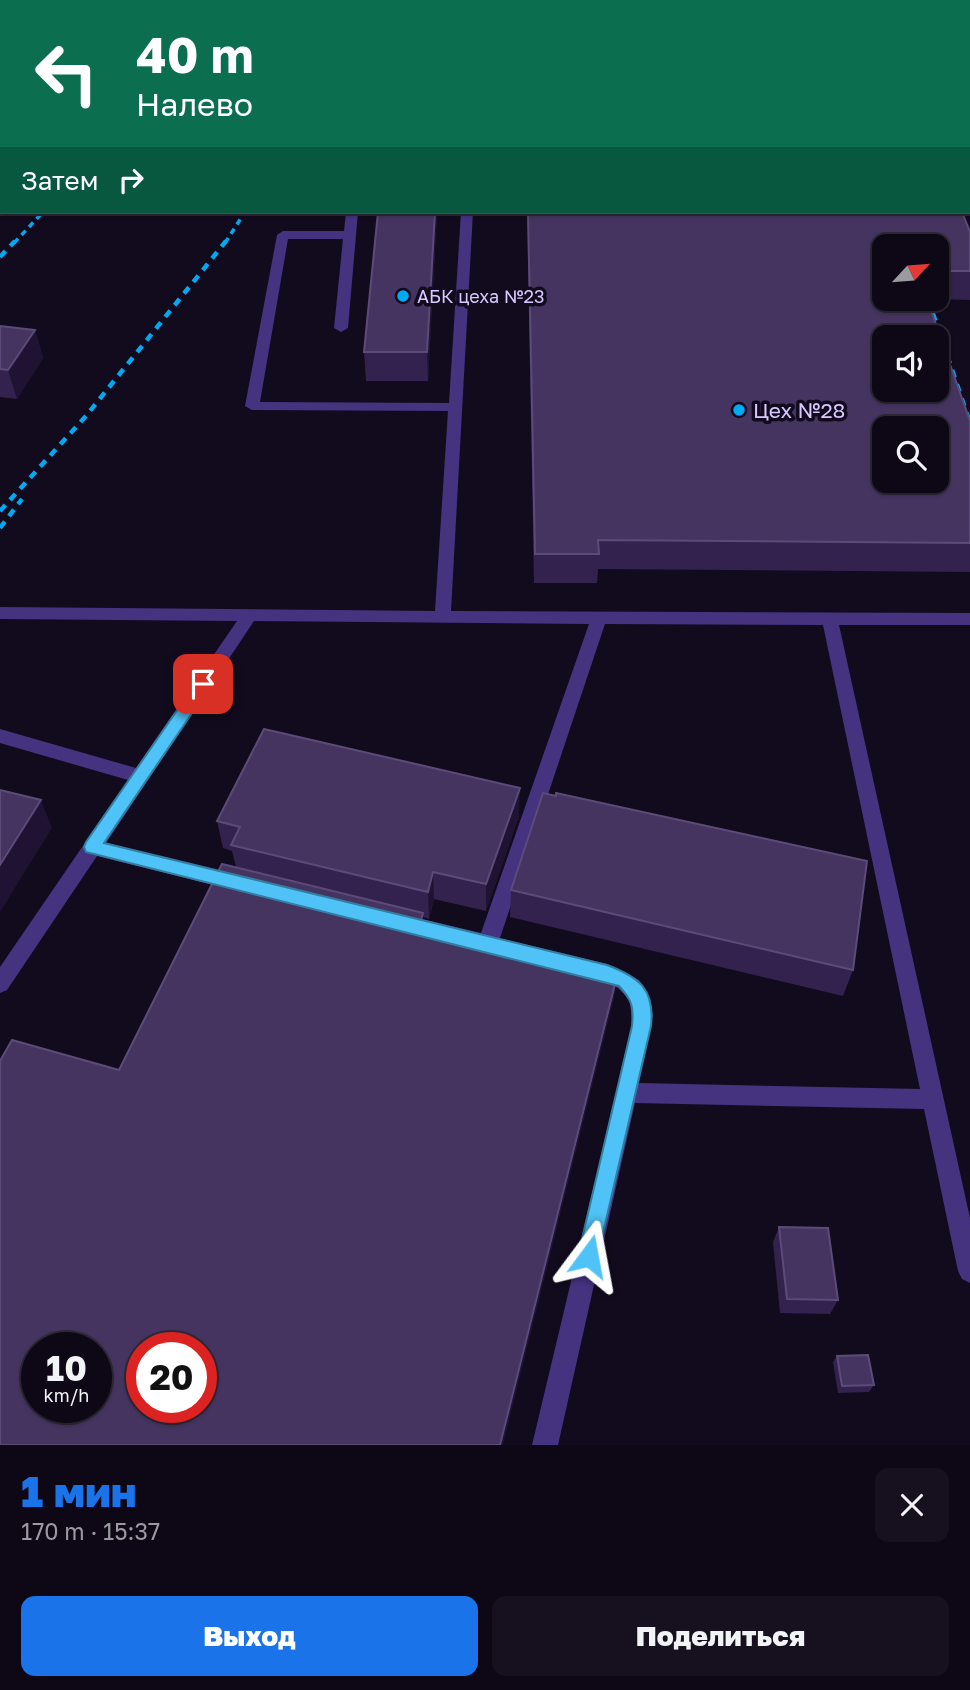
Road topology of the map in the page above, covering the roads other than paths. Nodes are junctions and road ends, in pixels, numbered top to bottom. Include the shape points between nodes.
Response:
1 (352, 214) edge
2 (467, 214) edge
3 (350, 235) junction
4 (341, 328) dead end
5 (454, 407) junction
6 (0, 613) edge
7 (250, 614) junction
8 (443, 615) junction
9 (970, 619) edge
10 (598, 620) junction
11 (830, 620) junction
12 (0, 736) edge
13 (141, 776) junction
14 (92, 847) junction
15 (264, 889) edge
16 (383, 918) edge
17 (488, 943) junction
18 (0, 984) edge
19 (626, 1093) junction
20 (933, 1099) junction
21 (970, 1270) edge
22 (545, 1445) edge

1 - 3 street
2 - 5 street
3 - 4 street
3 - 5 street via 283,235 252,406
5 - 8 street
6 - 7 street
7 - 8 street
7 - 13 street
8 - 10 street
9 - 11 street
10 - 11 street
10 - 17 street
11 - 20 street
12 - 13 street
13 - 14 street
14 - 15 street
14 - 18 street
16 - 17 street
17 - 19 street via 607,973 637,992 644,1007 642,1026
19 - 20 street
19 - 22 street
20 - 21 street

